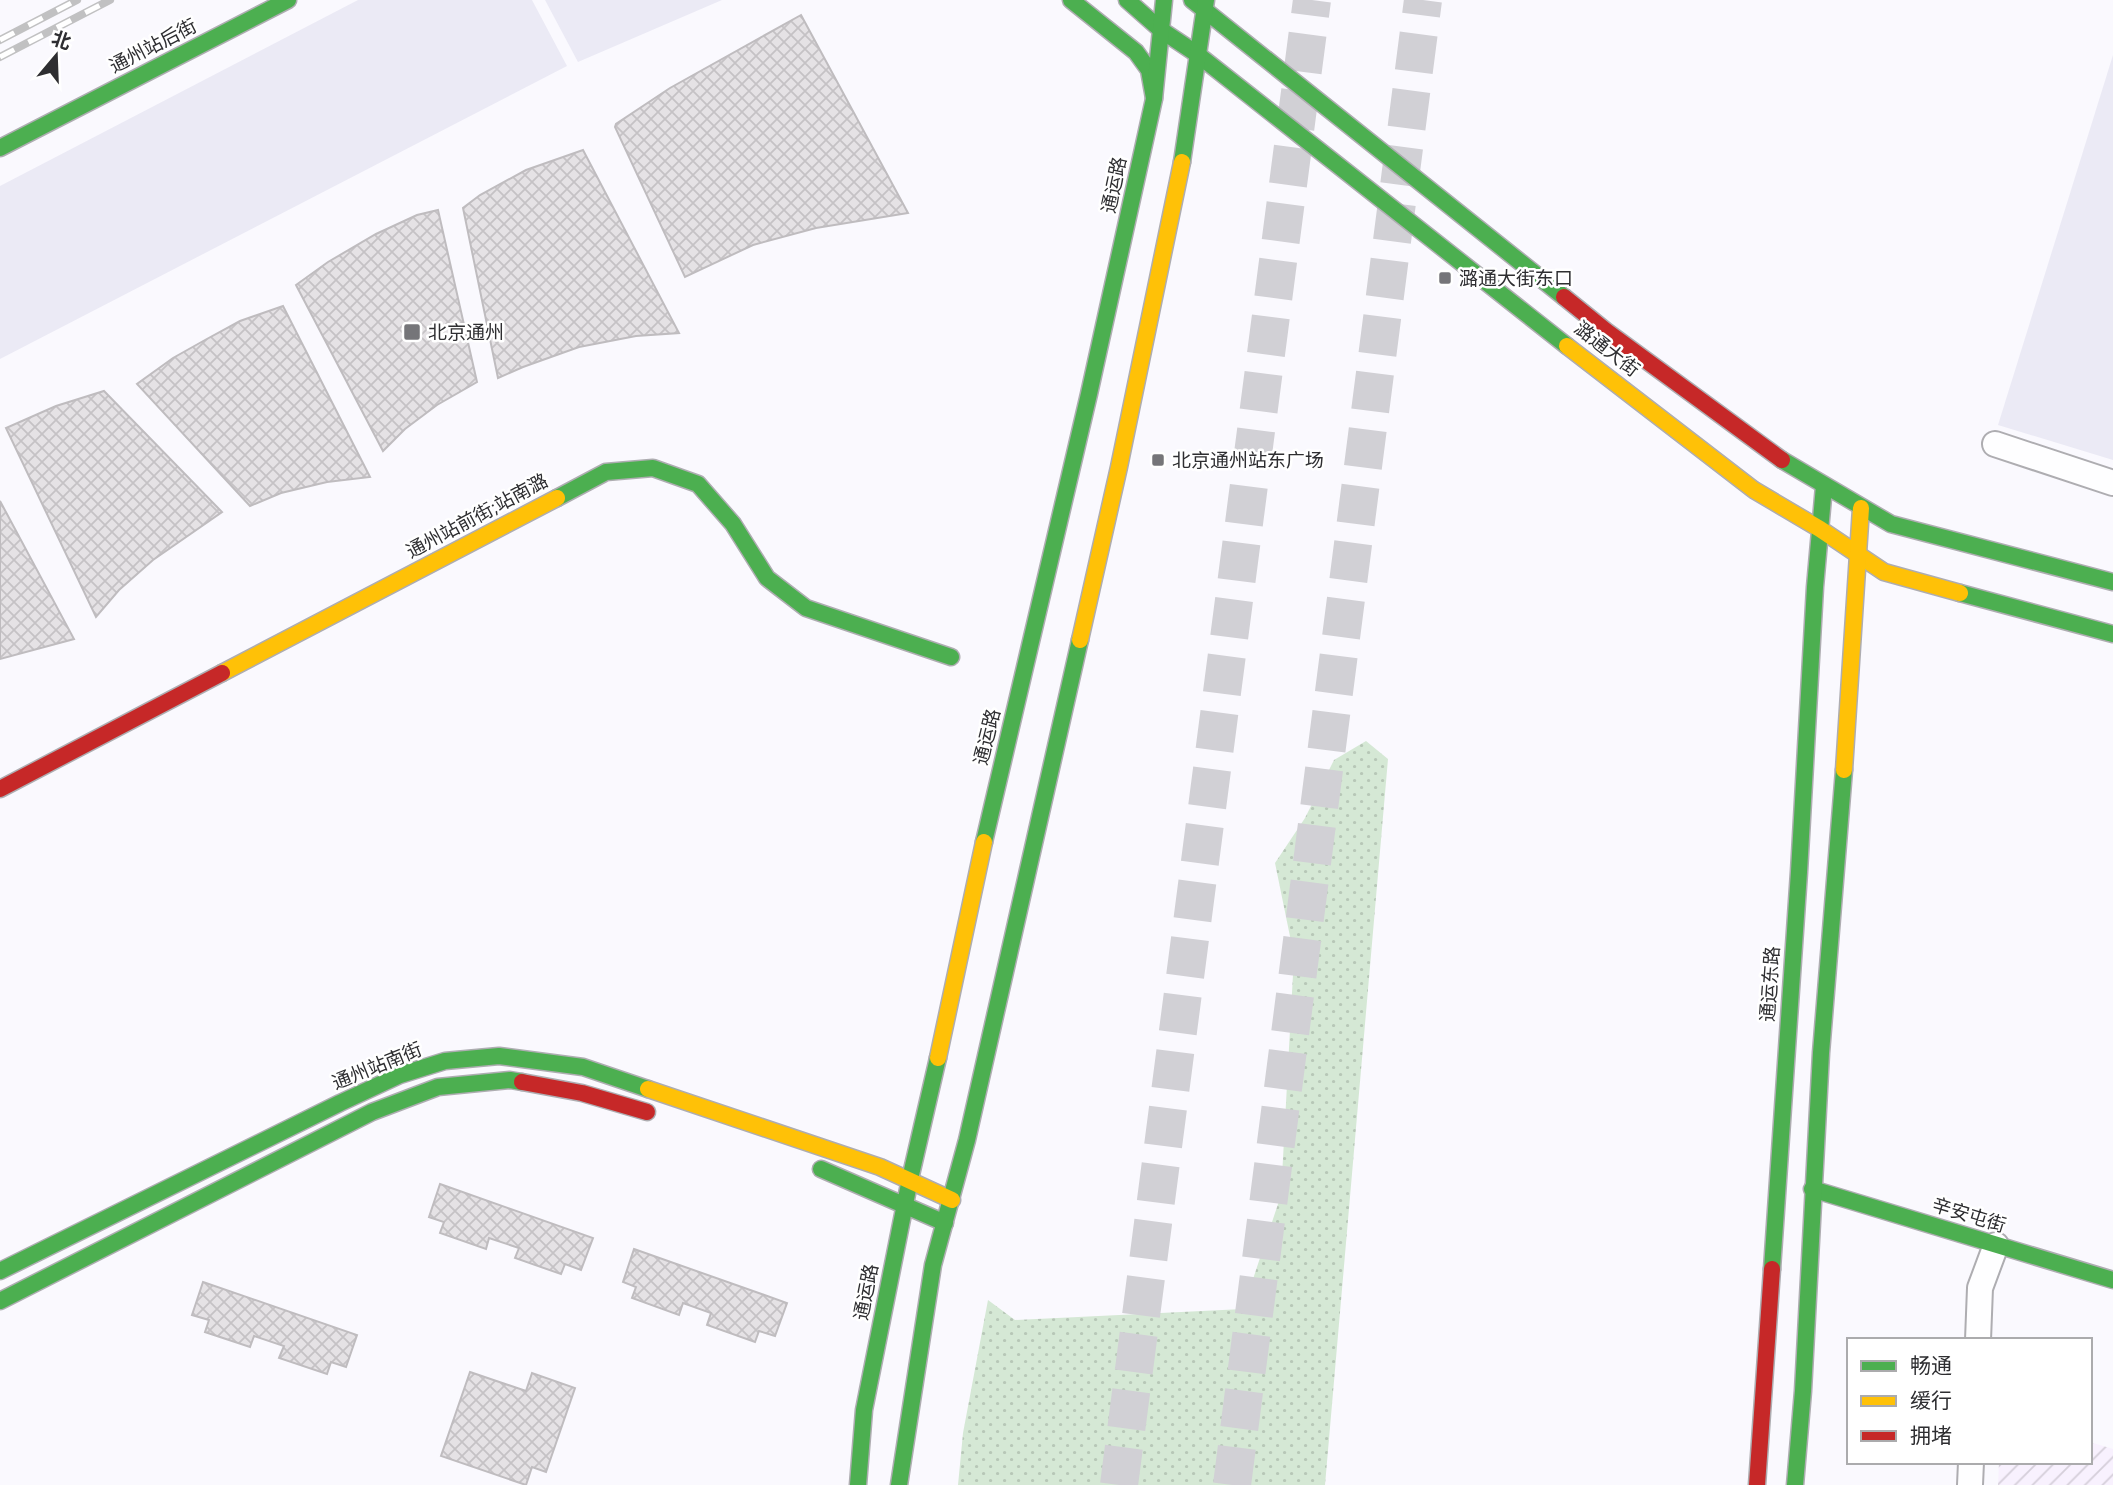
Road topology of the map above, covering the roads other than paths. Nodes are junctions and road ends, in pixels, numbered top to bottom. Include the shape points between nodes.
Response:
1 (288, 0) edge
2 (1071, 0) edge
3 (1127, 0) edge
4 (1164, 0) edge
5 (1200, 2) edge
6 (1161, 30) junction
7 (1197, 54) junction
8 (1154, 99) junction
9 (0, 148) edge
10 (1995, 444) dead end
11 (2113, 483) edge
12 (1824, 486) junction
13 (1861, 508) junction
14 (1820, 529) junction
15 (1857, 554) junction
16 (2113, 582) edge
17 (2113, 634) edge
18 (951, 657) dead end
19 (0, 789) edge
20 (659, 1115) dead end
21 (812, 1166) dead end
22 (910, 1179) junction
23 (1812, 1189) junction
24 (952, 1200) junction
25 (905, 1207) junction
26 (945, 1223) junction
27 (1996, 1245) junction
28 (0, 1271) edge
29 (2113, 1280) edge
30 (0, 1301) edge
31 (1978, 1338) edge
32 (1971, 1464) edge
33 (858, 1485) edge
34 (900, 1485) edge
35 (1757, 1485) edge
36 (1795, 1485) edge
37 (1970, 1485) edge

1 - 9 main road, 通州站后街
2 - 8 main road via 1136,51 1149,70
3 - 6 main road, 潞通大街
4 - 6 main road, 通运路
5 - 7 main road
5 - 12 main road, 潞通大街 via 1606,331 1770,453
6 - 7 main road, 潞通大街
6 - 8 main road, 通运路
7 - 14 main road, 潞通大街 via 1754,490
7 - 24 main road via 1187,139 1147,335
8 - 22 main road, 通运路
10 - 11 street
12 - 13 main road, 潞通大街
12 - 14 main road, 通运东路
13 - 15 main road
13 - 16 main road, 潞通大街 via 1891,524
14 - 15 main road, 潞通大街
14 - 35 main road, 通运东路
15 - 17 main road, 潞通大街 via 1884,572
15 - 23 main road
18 - 19 main road, 通州站前街;站南潞 via 806,608 767,578 733,524 698,484 653,468 606,472
20 - 30 main road via 582,1093 510,1080 438,1087 372,1112
21 - 25 main road
22 - 24 main road, 通州站南街
22 - 25 main road, 通运路
22 - 28 main road, 通州站南街 via 583,1067 499,1056 445,1061 340,1103
23 - 27 main road, 辛安屯街
23 - 36 main road
24 - 26 main road
25 - 26 main road
25 - 33 main road, 通运路 via 864,1410
26 - 34 main road via 933,1265
27 - 29 main road, 辛安屯街
27 - 31 street via 1980,1288
32 - 37 street

